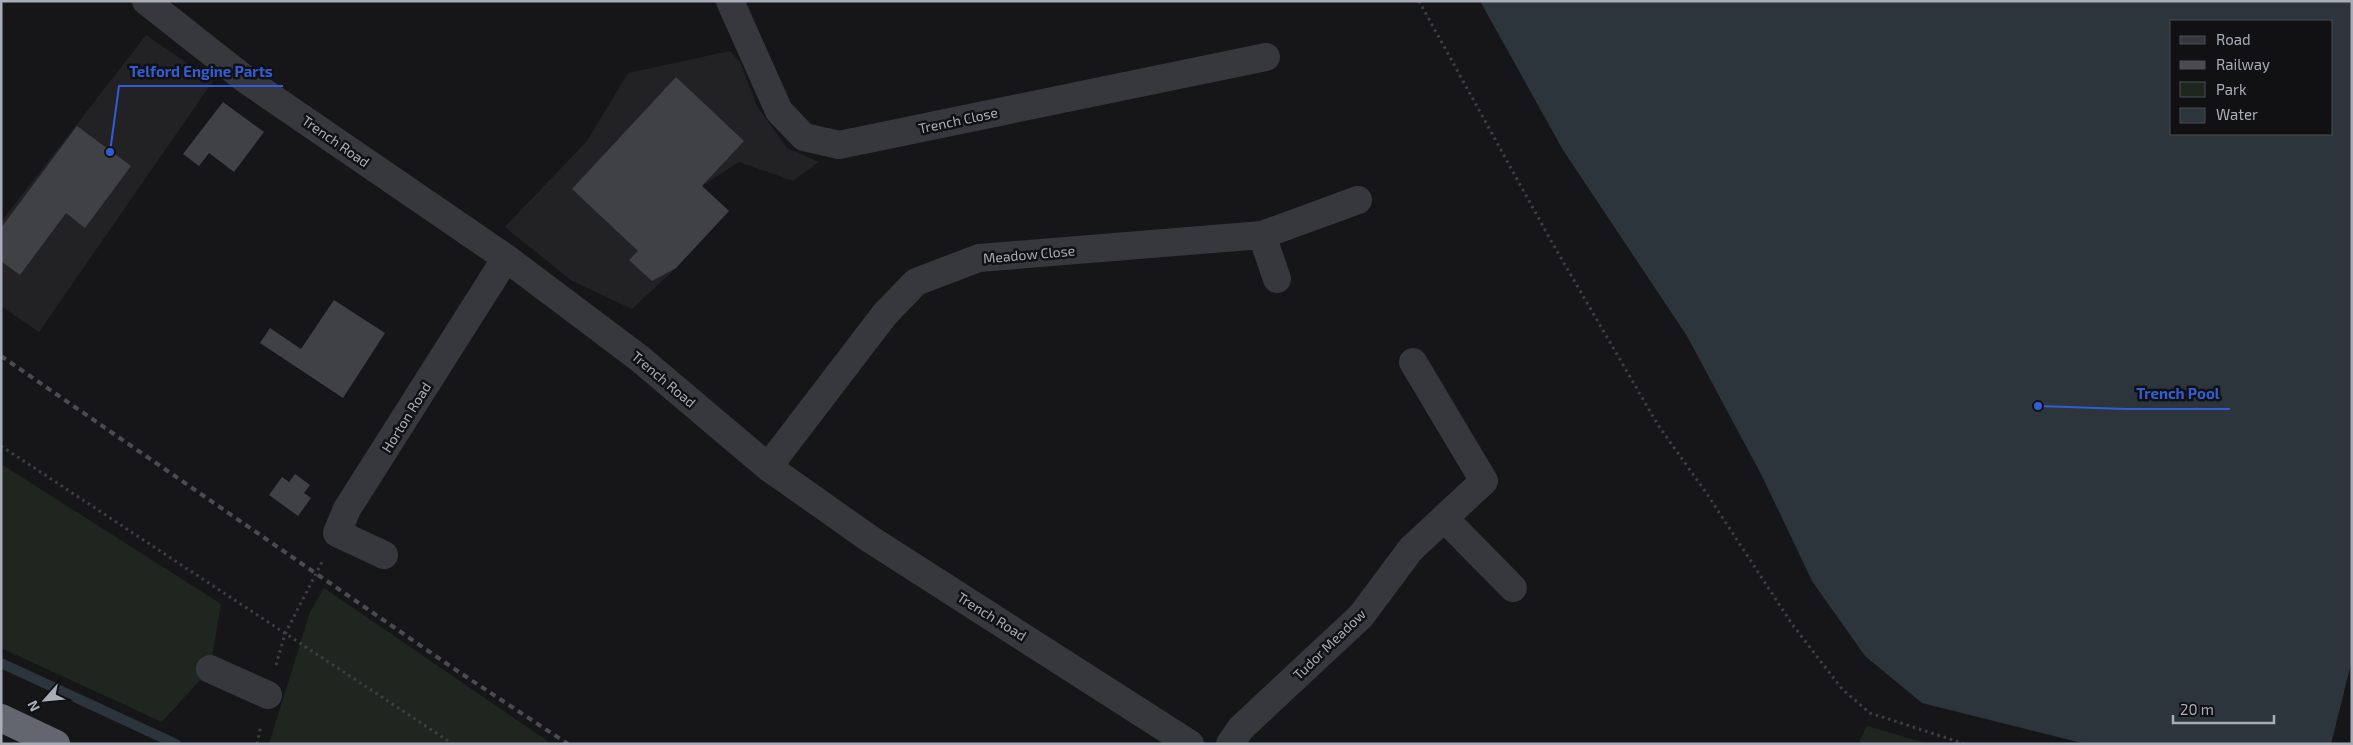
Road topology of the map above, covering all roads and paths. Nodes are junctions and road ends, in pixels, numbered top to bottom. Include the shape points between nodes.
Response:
1 (146, 1) edge
2 (730, 1) edge
3 (1419, 1) edge
4 (1266, 57) dead end
5 (1358, 200) dead end
6 (1262, 235) junction
7 (506, 258) junction
8 (1277, 279) dead end
9 (1413, 362) dead end
10 (1, 446) edge
11 (768, 467) junction
12 (1445, 518) junction
13 (337, 533) junction
14 (384, 555) dead end
15 (1513, 588) dead end
16 (284, 634) junction
17 (210, 669) dead end
18 (268, 695) dead end
19 (1, 718) edge
20 (56, 744) edge
21 (452, 744) edge
22 (1190, 744) edge
23 (1230, 744) edge
24 (1964, 744) edge

1 - 7 street, Trench Road via 245,78
2 - 4 street, Trench Close via 779,111 804,137 839,145
3 - 24 path via 1550,239 1658,425 1792,624 1842,689 1870,713
5 - 6 street, Meadow Close
6 - 8 street
6 - 11 street, Meadow Close via 979,258 916,282 885,314
7 - 11 street, Trench Road via 639,358
7 - 13 street, Horton Road via 347,509
9 - 12 street, Tudor Meadow via 1484,481
10 - 16 path
11 - 22 street, Trench Road via 870,539
12 - 15 street
12 - 23 street, Tudor Meadow via 1411,549 1361,616 1241,728
13 - 14 street
13 - 16 path
16 - 21 path
17 - 18 street
19 - 20 highway

